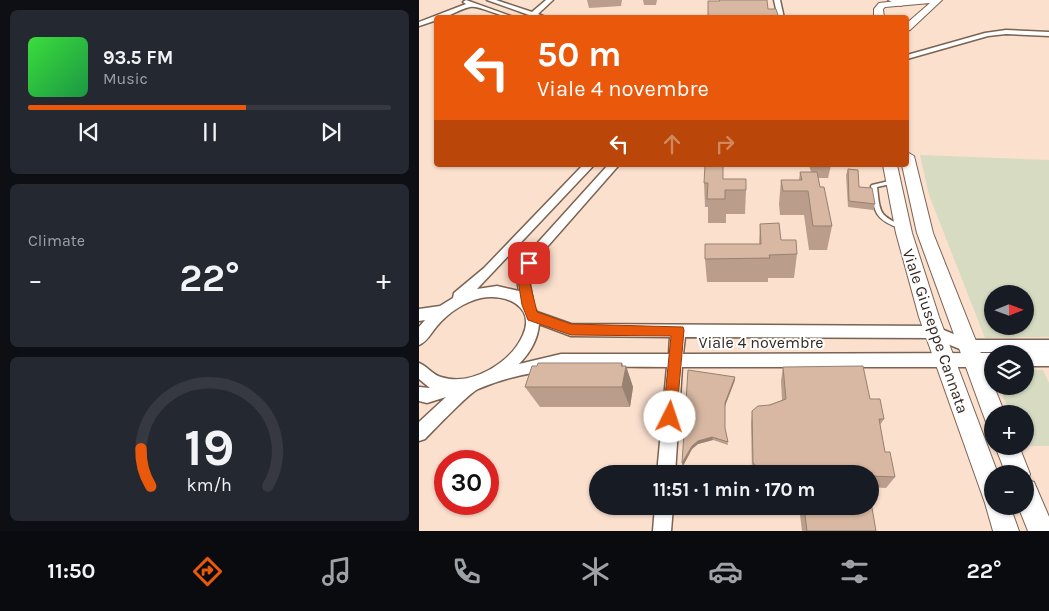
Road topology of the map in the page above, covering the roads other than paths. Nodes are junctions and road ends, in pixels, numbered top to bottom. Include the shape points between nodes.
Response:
1 (459, 0) edge
2 (490, 0) edge
3 (550, 0) edge
4 (777, 0) edge
5 (933, 0) edge
6 (939, 0) edge
7 (898, 1) edge
8 (472, 4) junction
9 (441, 15) edge
10 (504, 15) edge
11 (529, 15) edge
12 (533, 15) edge
13 (780, 15) edge
14 (879, 15) edge
15 (917, 17) junction
16 (434, 18) edge
17 (422, 22) edge
18 (909, 26) edge
19 (1049, 34) edge
20 (909, 49) edge
21 (929, 50) junction
22 (909, 55) edge
23 (587, 167) edge
24 (612, 167) edge
25 (902, 167) edge
26 (897, 180) edge
27 (447, 307) junction
28 (530, 310) junction
29 (422, 323) edge
30 (678, 330) junction
31 (934, 332) junction
32 (419, 339) edge
33 (1049, 346) edge
34 (970, 353) junction
35 (984, 357) edge
36 (1049, 359) edge
37 (675, 360) junction
38 (945, 360) junction
39 (1034, 360) edge
40 (419, 370) edge
41 (491, 377) junction
42 (464, 386) junction
43 (419, 394) edge
44 (991, 405) edge
45 (419, 433) edge
46 (667, 465) edge
47 (984, 469) edge
48 (1034, 514) edge
49 (663, 515) edge
50 (1000, 515) edge
51 (662, 531) edge
52 (1006, 531) edge
53 (1041, 531) edge

1 - 8 street
2 - 11 street
3 - 12 street
4 - 13 street
5 - 7 street
6 - 15 street
7 - 14 street via 881,5
7 - 15 street via 918,10
8 - 9 street
8 - 10 street
15 - 18 street
16 - 17 street
19 - 21 street via 996,33
20 - 21 street
21 - 22 street
23 - 27 street via 488,271
24 - 28 street via 536,252 522,274
25 - 26 street, Viale Giuseppe Cannata
26 - 31 street, Viale Giuseppe Cannata via 903,227
26 - 34 street, Viale Giuseppe Cannata via 925,233
27 - 28 street, Viale 4 novembre via 470,296 504,292 518,296
27 - 29 street, Viale 4 novembre
28 - 30 street, Viale 4 novembre via 571,330
28 - 41 street via 532,331 525,348
29 - 32 street
30 - 31 street, Viale 4 novembre
30 - 37 street
31 - 34 street, Viale 4 novembre
31 - 38 street, Viale Giuseppe Cannata
33 - 34 street
34 - 35 street
34 - 38 street, Viale 4 novembre
34 - 44 street, Viale Giuseppe Cannata
36 - 39 street
37 - 38 street, Viale 4 novembre
37 - 41 street, Viale 4 novembre via 561,361
37 - 46 street
38 - 47 street, Viale Giuseppe Cannata
40 - 42 street via 425,378 439,385
41 - 42 street
42 - 43 street via 427,396
42 - 45 street
48 - 53 street
49 - 51 street
50 - 52 street

